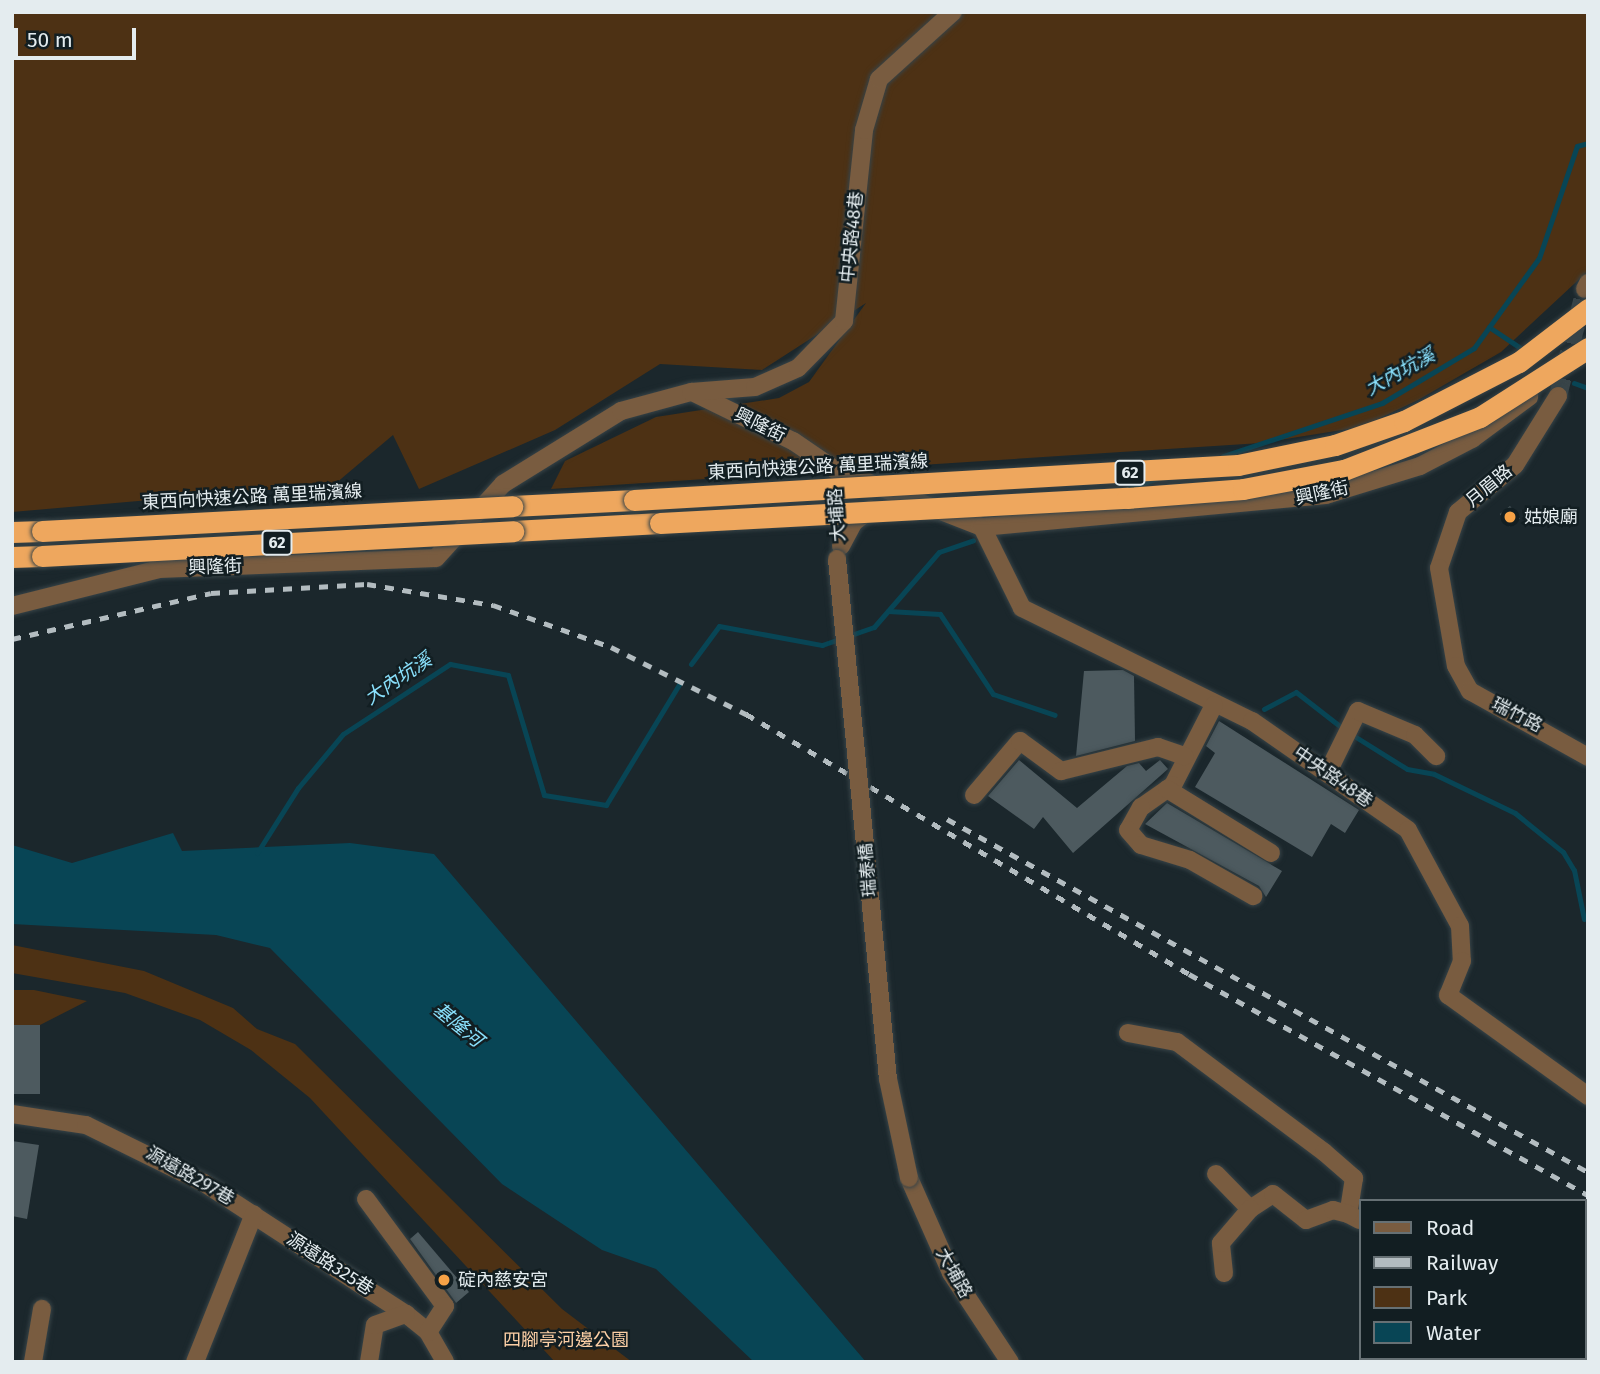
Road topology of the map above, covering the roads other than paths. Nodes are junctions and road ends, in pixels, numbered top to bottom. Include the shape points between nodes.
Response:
1 (953, 12) edge
2 (1587, 293) edge
3 (1588, 348) edge
4 (691, 391) junction
5 (1558, 396) tunnel mouth
6 (834, 470) junction
7 (911, 496) junction
8 (982, 527) junction
9 (12, 532) edge
10 (839, 553) junction
11 (12, 557) edge
12 (12, 606) edge
13 (1457, 666) joint
14 (1213, 705) junction
15 (1184, 756) junction
16 (1436, 756) dead end
17 (1588, 757) edge
18 (1328, 772) junction
19 (1167, 789) junction
20 (974, 794) dead end
21 (1272, 853) dead end
22 (1253, 897) dead end
23 (1128, 1033) dead end
24 (1588, 1096) edge
25 (12, 1114) edge
26 (1216, 1174) dead end
27 (909, 1178) joint
28 (366, 1199) dead end
29 (1250, 1209) junction
30 (254, 1214) junction
31 (1354, 1217) edge
32 (1224, 1273) dead end
33 (42, 1308) dead end
34 (406, 1314) junction
35 (428, 1332) junction
36 (33, 1362) edge
37 (195, 1362) edge
38 (369, 1362) edge
39 (445, 1362) edge
40 (1010, 1362) edge

1 - 4 street, 中央路48巷 via 879,79 864,130 844,321 799,368 755,387
2 - 9 highway, 東西向快速公路 萬里瑞濱線 / 62, bridge via 1519,362 1404,421 1335,445 1238,465
3 - 8 street, 興隆街 via 1581,346 1563,367 1431,461 1326,495
3 - 11 highway, 62, bridge via 1480,417 1344,470 1243,489
4 - 6 street, 興隆街 via 793,440
4 - 12 street, 興隆街 via 621,411 503,484 436,558 159,569
5 - 13 street, 月眉路 via 1515,465 1458,512 1444,539 1439,568
6 - 7 street, 興隆街
6 - 10 street, 大埔路
7 - 8 street, 興隆街
7 - 10 street via 879,503 854,522
8 - 14 street, 中央路48巷 via 1022,608 1110,646
10 - 27 street, 瑞泰橋, bridge via 888,1079
13 - 17 street, 瑞竹路 via 1471,691
14 - 15 street
14 - 18 street, 中央路48巷 via 1252,721
15 - 19 street
15 - 20 street via 1158,747 1061,771 1020,741
16 - 18 street via 1415,735 1358,710
18 - 24 street, 中央路48巷 via 1408,830 1428,859 1460,926 1462,961 1448,995
19 - 21 street
19 - 22 street via 1141,807 1128,830 1141,845 1190,860
23 - 31 street via 1177,1042 1324,1152 1354,1178
25 - 30 street, 源遠路297巷 via 86,1125 144,1149
26 - 29 street
27 - 40 street, 大埔路 via 951,1273
28 - 35 street via 445,1306
29 - 31 street via 1273,1194 1306,1220 1333,1210
29 - 32 street via 1221,1242
30 - 34 street, 源遠路325巷
30 - 37 street, 源遠路297巷
33 - 36 street
34 - 35 street, 源遠路325巷
34 - 38 street via 375,1325
35 - 39 street, 源遠路325巷

